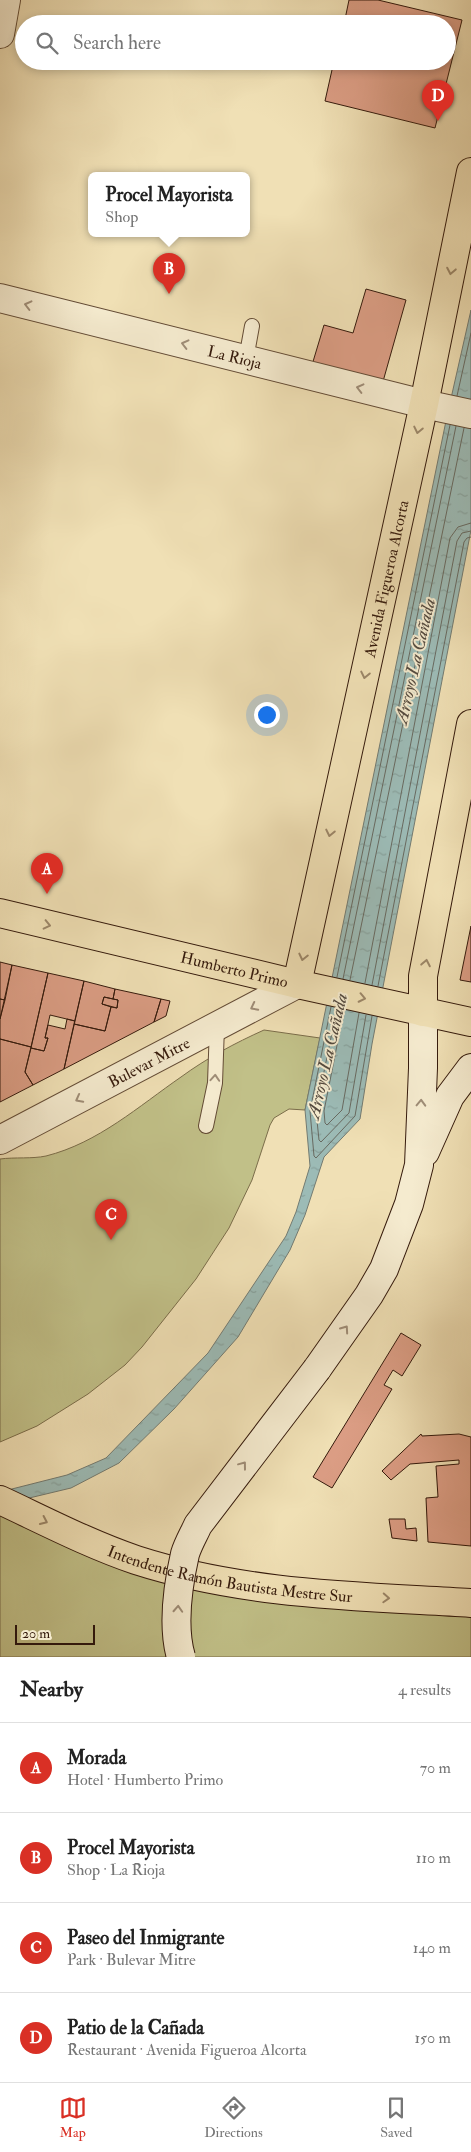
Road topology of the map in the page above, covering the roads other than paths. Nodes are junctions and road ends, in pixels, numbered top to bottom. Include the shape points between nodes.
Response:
1 (6, 0) edge
2 (0, 34) edge
3 (471, 172) edge
4 (0, 298) edge
5 (252, 326) dead end
6 (246, 359) junction
7 (424, 404) junction
8 (471, 414) edge
9 (471, 724) edge
10 (0, 914) edge
11 (297, 984) junction
12 (423, 1012) junction
13 (471, 1022) edge
14 (217, 1026) junction
15 (471, 1068) edge
16 (206, 1126) dead end
17 (0, 1140) edge
18 (419, 1165) junction
19 (0, 1500) edge
20 (471, 1603) edge
21 (181, 1657) edge

1 - 2 street
3 -> 7 main road, Avenida Figueroa Alcorta
6 -> 4 street, La Rioja
5 - 6 lane
7 -> 6 street, La Rioja
7 - 8 street, La Rioja
7 -> 11 main road, Avenida Figueroa Alcorta
12 -> 9 main road via 423,976
10 -> 11 main road, Humberto Primo
11 -> 12 main road, Humberto Primo
11 -> 14 street, Bulevar Mitre
12 - 13 main road, Humberto Primo
18 -> 12 street
16 -> 14 lane via 215,1083
14 -> 17 street, Bulevar Mitre
15 - 18 street via 450,1096
21 -> 18 street, bridge via 177,1608 186,1552 198,1525 369,1295 384,1269 400,1228
19 -> 20 main road, Intendente Ramón Bautista Mestre Sur via 98,1546 137,1560 248,1587

